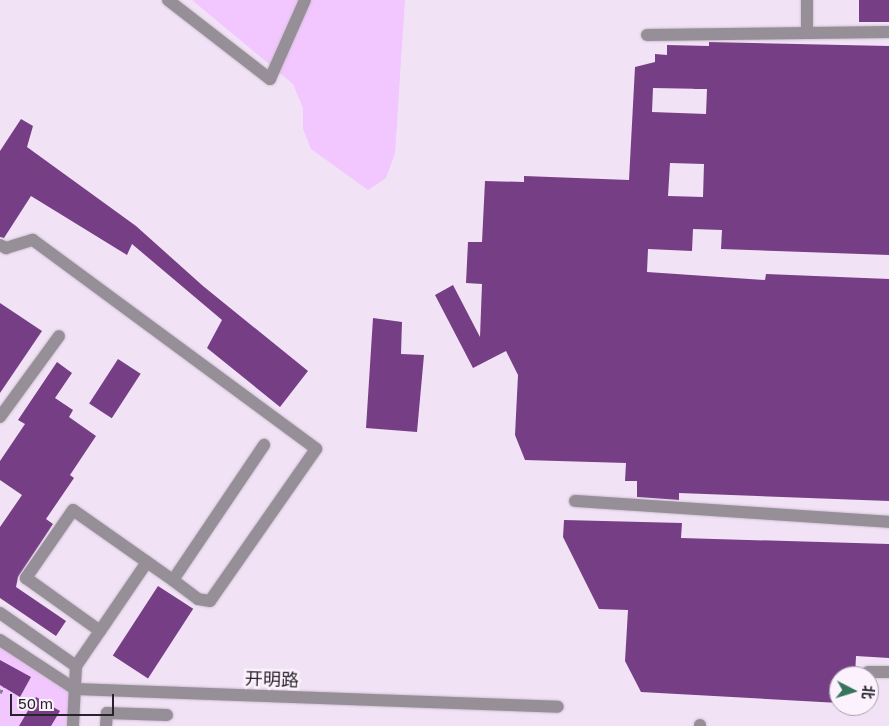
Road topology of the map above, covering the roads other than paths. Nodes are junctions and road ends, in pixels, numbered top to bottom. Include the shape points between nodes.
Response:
1 (168, 0) edge
2 (305, 0) edge
3 (808, 0) edge
4 (889, 32) edge
5 (807, 33) junction
6 (646, 35) dead end
7 (0, 245) edge
8 (59, 336) dead end
9 (0, 417) edge
10 (264, 445) dead end
11 (575, 501) dead end
12 (889, 522) edge
13 (147, 562) junction
14 (173, 580) junction
15 (0, 613) edge
16 (100, 631) junction
17 (0, 640) edge
18 (76, 666) junction
19 (75, 689) junction
20 (558, 707) dead end
21 (168, 715) dead end
22 (73, 726) edge
23 (106, 726) edge

1 - 2 street via 270,79
3 - 5 street
4 - 5 street
5 - 6 street
7 - 14 street via 6,248 33,240 316,449 210,601 198,599
8 - 9 street
10 - 14 street
11 - 12 street
13 - 14 street
13 - 16 street
13 - 16 street via 73,510 26,578
15 - 18 street
16 - 18 street
17 - 19 street
18 - 19 street
19 - 20 street, 开明路
19 - 22 street
21 - 23 street via 107,714

